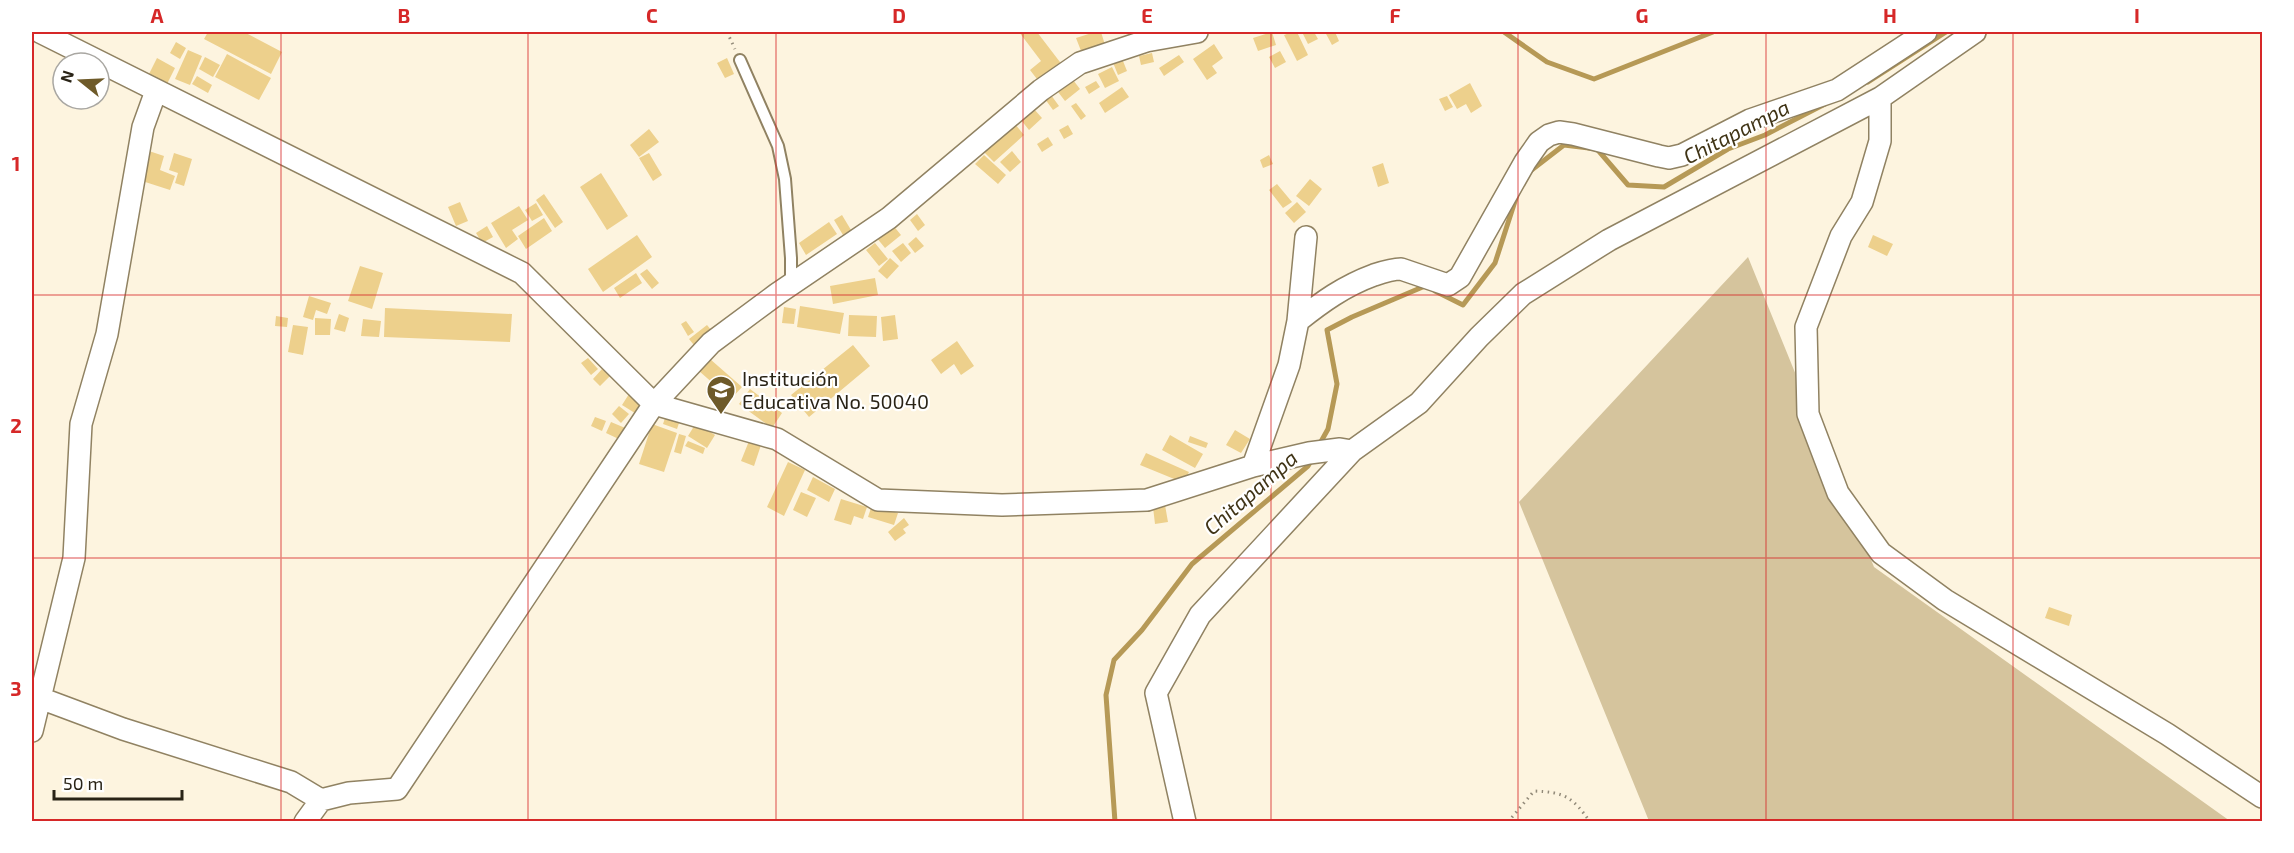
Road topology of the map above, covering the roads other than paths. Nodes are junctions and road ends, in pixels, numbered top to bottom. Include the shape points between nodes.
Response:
1 (40, 32) edge
2 (1197, 32) edge
3 (1926, 32) edge
4 (1975, 32) edge
5 (740, 60) road end
6 (156, 91) junction
7 (1880, 98) junction
8 (1306, 237) dead end
9 (791, 285) junction
10 (1298, 321) junction
11 (654, 404) junction
12 (1346, 450) junction
13 (1253, 466) junction
14 (36, 696) edge
15 (32, 731) edge
16 (2262, 797) edge
17 (321, 800) junction
18 (305, 822) edge
19 (1185, 822) edge

1 - 6 street
2 - 9 street via 1146,41 1080,63 1041,90 889,218
3 - 10 street via 1837,90 1750,120 1682,155 1669,158 1573,134 1548,135 1525,162 1460,278 1448,285 1394,268 1332,294
4 - 7 street
5 - 9 lane via 778,146 785,179
6 - 11 street via 522,273
6 - 14 street via 143,127 107,334 81,424 74,558
7 - 12 street via 1609,240 1523,294 1419,403
7 - 16 street via 1880,141 1862,202 1841,236 1806,327 1808,414 1838,493 1881,553 1945,600 2167,734
8 - 10 street
9 - 11 street via 711,344
10 - 13 street via 1289,365
11 - 13 street via 777,439 878,500 1002,505 1147,500
11 - 17 street via 397,789
12 - 13 street via 1309,453
12 - 19 street via 1200,615 1156,693
14 - 15 street
14 - 17 street via 123,729 291,782
17 - 18 street

